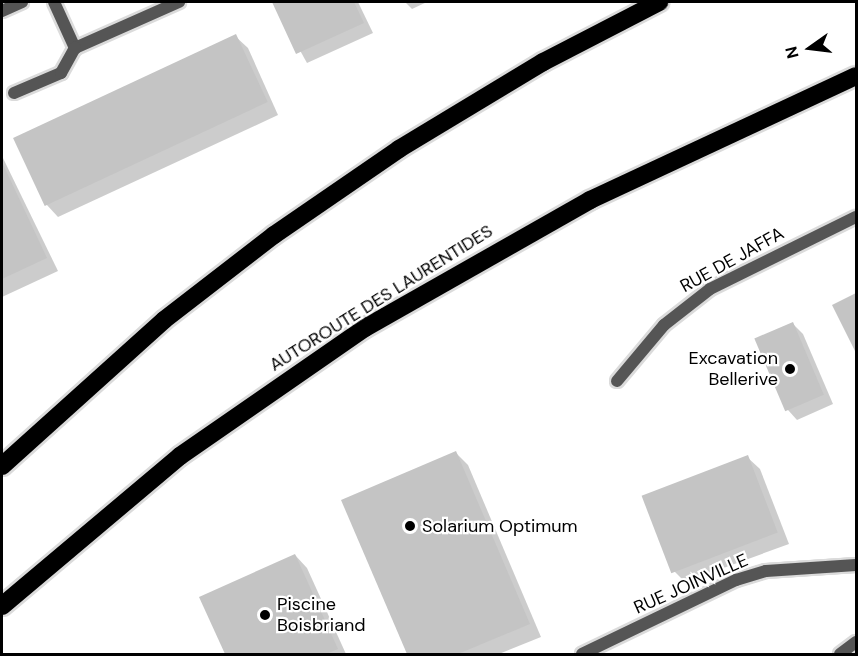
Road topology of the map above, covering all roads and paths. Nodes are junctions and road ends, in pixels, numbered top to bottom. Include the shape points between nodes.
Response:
1 (21, 2) edge
2 (54, 2) edge
3 (179, 2) edge
4 (659, 2) edge
5 (2, 11) edge
6 (75, 48) junction
7 (856, 76) edge
8 (14, 93) dead end
9 (856, 217) edge
10 (617, 381) dead end
11 (2, 466) edge
12 (856, 565) edge
13 (2, 606) edge
14 (856, 642) edge
15 (582, 654) edge
16 (840, 654) edge

1 - 5 street
2 - 6 street
3 - 6 street
4 - 11 highway via 509,82 299,217 164,320
6 - 8 street via 61,73
7 - 13 highway, AUTOROUTE DES LAURENTIDES via 590,200 373,322 180,456
9 - 10 street, RUE DE JAFFA via 710,289 664,325
12 - 15 street, RUE JOINVILLE via 766,571 736,580
14 - 16 street

